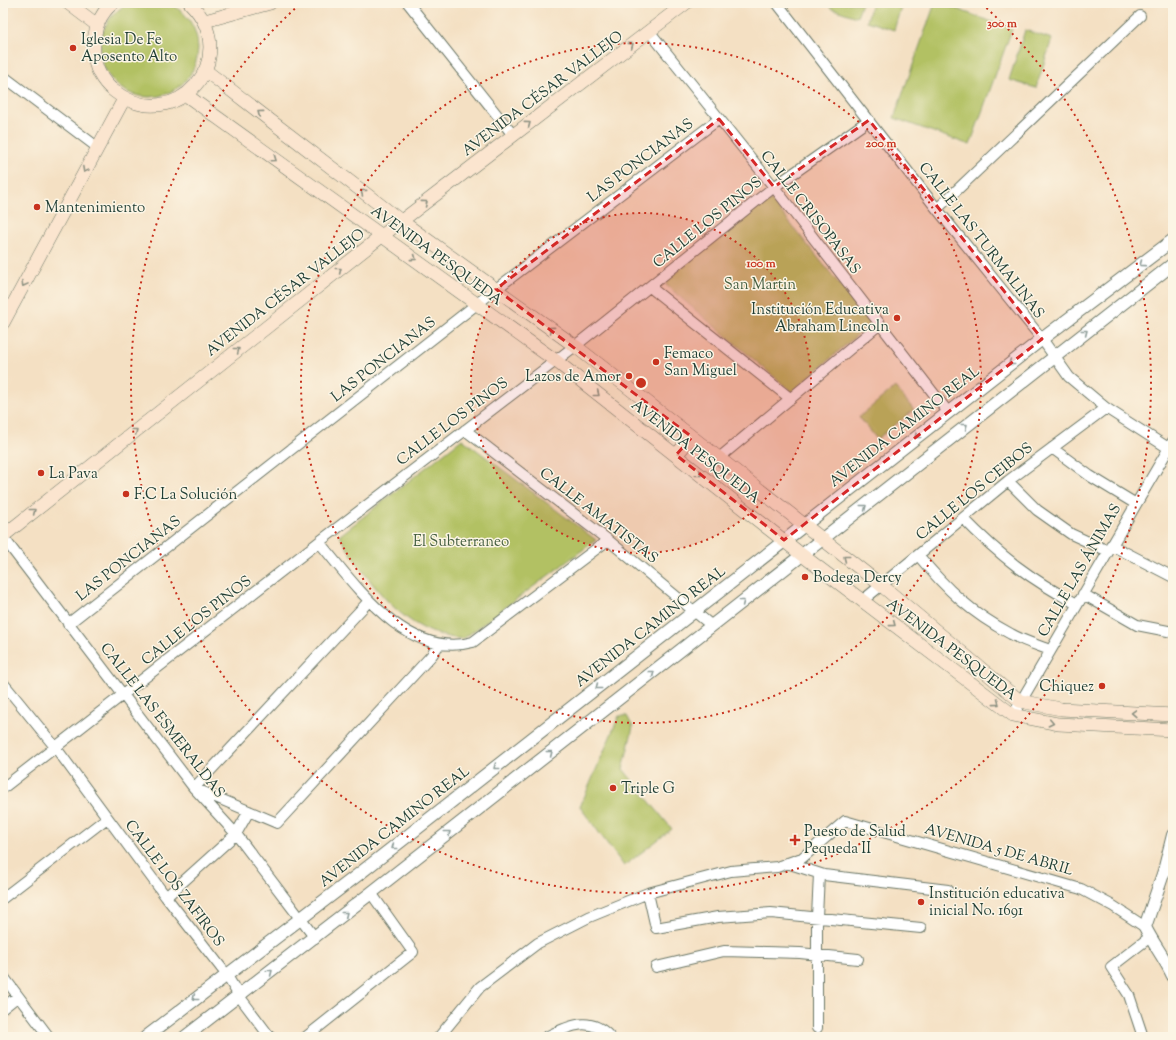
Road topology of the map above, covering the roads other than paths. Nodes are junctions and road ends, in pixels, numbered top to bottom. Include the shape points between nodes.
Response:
1 (68, 3) edge
2 (190, 3) edge
3 (270, 3) edge
4 (408, 3) edge
5 (686, 3) edge
6 (778, 3) edge
7 (110, 4) edge
8 (1140, 16) dead end
9 (205, 21) junction
10 (97, 25) junction
11 (649, 31) junction
12 (206, 71) junction
13 (3, 77) edge
14 (186, 95) junction
15 (124, 99) junction
16 (719, 119) junction
17 (869, 120) junction
18 (513, 135) junction
19 (97, 147) junction
20 (774, 187) junction
21 (937, 209) junction
22 (401, 221) junction
23 (383, 235) junction
24 (1173, 240) edge
25 (1173, 264) edge
26 (650, 287) junction
27 (496, 289) junction
28 (478, 304) junction
29 (3, 323) edge
30 (880, 324) junction
31 (1042, 339) junction
32 (575, 346) junction
33 (1054, 356) junction
34 (556, 361) junction
35 (790, 399) junction
36 (1106, 408) junction
37 (948, 412) junction
38 (465, 430) junction
39 (692, 437) junction
40 (1172, 447) edge
41 (1052, 448) junction
42 (676, 455) junction
43 (719, 458) junction
44 (1008, 480) junction
45 (1136, 504) junction
46 (963, 518) junction
47 (803, 525) junction
48 (3, 537) edge
49 (608, 540) junction
50 (784, 540) junction
51 (822, 540) junction
52 (319, 542) junction
53 (1110, 548) junction
54 (802, 555) junction
55 (918, 555) junction
56 (1173, 577) edge
57 (881, 585) junction
58 (1083, 594) junction
59 (369, 601) junction
60 (862, 601) junction
61 (1077, 604) junction
62 (695, 611) junction
63 (68, 624) junction
64 (712, 626) junction
65 (1173, 632) edge
66 (439, 644) junction
67 (1050, 650) junction
68 (3, 683) edge
69 (124, 695) junction
70 (1020, 701) junction
71 (1013, 715) junction
72 (1173, 715) edge
73 (1173, 730) edge
74 (56, 748) junction
75 (3, 788) edge
76 (194, 788) junction
77 (249, 811) junction
78 (107, 818) junction
79 (236, 834) junction
80 (1173, 835) edge
81 (787, 863) junction
82 (1169, 873) edge
83 (819, 874) junction
84 (948, 890) dead end
85 (648, 893) junction
86 (371, 894) junction
87 (166, 897) junction
88 (3, 898) edge
89 (817, 917) junction
90 (300, 919) junction
91 (921, 928) dead end
92 (1147, 932) junction
93 (315, 938) junction
94 (816, 955) junction
95 (858, 959) dead end
96 (656, 967) dead end
97 (226, 974) junction
98 (3, 976) edge
99 (1173, 976) edge
100 (18, 996) junction
101 (239, 996) junction
102 (3, 1008) edge
103 (817, 1028) dead end
104 (49, 1037) edge
105 (146, 1037) edge
106 (185, 1037) edge
107 (270, 1037) edge
108 (306, 1037) edge
109 (439, 1037) edge
110 (546, 1037) edge
111 (610, 1037) edge
112 (1143, 1037) edge

1 - 10 main road
2 - 9 main road
3 - 9 main road
4 - 18 street
5 - 11 main road, AVENIDA CÉSAR VALLEJO
6 - 17 street, CALLE LAS TURMALINAS
7 - 10 main road
8 - 21 street
9 - 12 main road via 210,37 210,55
10 - 15 main road via 93,42 96,64 110,88
11 - 16 street, CALLE CRISOPASAS
18 -> 11 main road, AVENIDA CÉSAR VALLEJO
12 - 14 main road via 197,85
22 -> 12 main road, AVENIDA PESQUEDA
13 - 19 street
14 - 15 main road via 174,101 155,105 136,104
14 -> 23 main road, AVENIDA PESQUEDA
15 - 19 main road
16 - 20 street, CALLE CRISOPASAS
16 - 27 street, LAS PONCIANAS
17 - 20 street, CALLE LOS PINOS
17 - 21 street, CALLE LAS TURMALINAS
22 -> 18 main road, AVENIDA CÉSAR VALLEJO
19 -> 29 main road
20 - 26 street, CALLE LOS PINOS
20 - 30 street, CALLE CRISOPASAS
21 - 31 street, CALLE LAS TURMALINAS
22 - 23 main road, AVENIDA CÉSAR VALLEJO
22 - 27 main road, AVENIDA PESQUEDA
23 -> 28 main road, AVENIDA PESQUEDA
48 -> 23 main road, AVENIDA CÉSAR VALLEJO
24 -> 31 street, AVENIDA CAMINO REAL
33 -> 25 street
26 - 32 street, CALLE LOS PINOS
26 - 35 street
27 - 28 street, LAS PONCIANAS
32 -> 27 main road, AVENIDA PESQUEDA
28 - 34 main road, AVENIDA PESQUEDA
28 - 63 street, LAS PONCIANAS
30 - 35 street
30 - 37 street, CALLE CRISOPASAS
31 - 33 street, CALLE LAS TURMALINAS
31 -> 37 street, AVENIDA CAMINO REAL
32 - 34 street, CALLE LOS PINOS
32 - 39 main road, AVENIDA PESQUEDA
33 - 36 street, CALLE LAS TURMALINAS via 1069,377
51 -> 33 street
34 - 38 street, CALLE LOS PINOS
34 -> 42 main road, AVENIDA PESQUEDA
35 - 43 street
36 - 40 street, CALLE LAS TURMALINAS
36 - 41 street, CALLE LOS CEIBOS
37 -> 47 street, AVENIDA CAMINO REAL
38 - 49 street, CALLE AMATISTAS
38 - 52 street, CALLE LOS PINOS
39 - 42 main road
39 - 43 main road, AVENIDA PESQUEDA
40 - 45 street, CALLE LAS ÁNIMAS
41 - 44 street, CALLE LOS CEIBOS
41 - 45 street via 1090,476
42 -> 50 main road, AVENIDA PESQUEDA
43 - 47 main road, AVENIDA PESQUEDA
44 - 46 street, CALLE LOS CEIBOS
44 - 53 street via 1043,514 1071,534
45 - 53 street, CALLE LAS ÁNIMAS
46 - 55 street, CALLE LOS CEIBOS
46 - 61 street via 988,544 1016,567 1045,587
47 - 50 street, AVENIDA CAMINO REAL
47 - 51 main road, AVENIDA PESQUEDA
48 - 63 street
49 - 62 street, CALLE AMATISTAS
49 - 66 street via 473,642 457,645
50 - 54 main road, AVENIDA PESQUEDA
50 - 62 street, AVENIDA CAMINO REAL
51 - 54 street
57 -> 51 main road, AVENIDA PESQUEDA
52 - 59 street
52 - 69 street, CALLE LOS PINOS
53 - 56 street
53 - 58 street, CALLE LAS ÁNIMAS
54 - 60 main road, AVENIDA PESQUEDA
64 -> 54 street
55 - 57 street, CALLE LOS CEIBOS
55 - 67 street via 944,587 976,613 1012,634
57 - 60 street, CALLE LOS CEIBOS
57 - 70 main road, AVENIDA PESQUEDA
58 - 61 street, CALLE LAS ÁNIMAS
58 - 65 street via 1137,625
59 - 66 street via 397,624
59 - 76 street
60 -> 71 main road, AVENIDA PESQUEDA
61 - 67 street, CALLE LAS ÁNIMAS
62 - 64 street, CALLE AMATISTAS
62 -> 90 street, AVENIDA CAMINO REAL
63 - 69 street, CALLE LAS ESMERALDAS
86 -> 64 street
66 - 77 street via 432,655 277,823
67 - 70 street, CALLE LAS ÁNIMAS
68 - 74 street
69 - 74 street, CALLE LOS PINOS
69 - 76 street, CALLE LAS ESMERALDAS
70 - 71 street, CALLE LAS ÁNIMAS
72 -> 70 main road, AVENIDA PESQUEDA via 1061,709
71 -> 73 main road, AVENIDA PESQUEDA via 1058,724
74 - 75 street
74 - 78 street, CALLE LOS ZAFIROS
76 - 77 street
76 - 79 street, CALLE LAS ESMERALDAS
77 - 79 street
78 - 87 street, CALLE LOS ZAFIROS
78 - 88 street
79 - 87 street
79 - 90 street, CALLE LAS ESMERALDAS
80 - 82 street
81 - 83 street
81 - 85 street, AVENIDA 5 DE ABRIL via 777,867 731,871
81 - 92 street, AVENIDA 5 DE ABRIL via 802,858 845,821 1081,889 1113,906
82 - 92 street
83 - 84 street
83 - 89 street
85 - 89 street via 656,928 771,913
85 - 109 street, AVENIDA 5 DE ABRIL via 589,917 538,943 480,986
93 -> 86 street
86 - 108 street via 413,952
87 - 97 street, CALLE LOS ZAFIROS
89 - 91 street
89 - 94 street
90 - 93 street, CALLE LAS ESMERALDAS
90 - 97 street, AVENIDA CAMINO REAL
92 - 99 street, AVENIDA 5 DE ABRIL
92 - 112 street via 1111,967 1129,995
101 -> 93 street
94 - 95 street
94 - 96 street via 724,951
94 - 103 street
97 - 101 street, CALLE LOS ZAFIROS
97 -> 105 street, AVENIDA CAMINO REAL
98 - 100 street
100 - 102 street
100 - 104 street
101 - 106 street
101 - 107 street, CALLE LOS ZAFIROS
110 - 111 street via 567,1027 586,1023 600,1027

